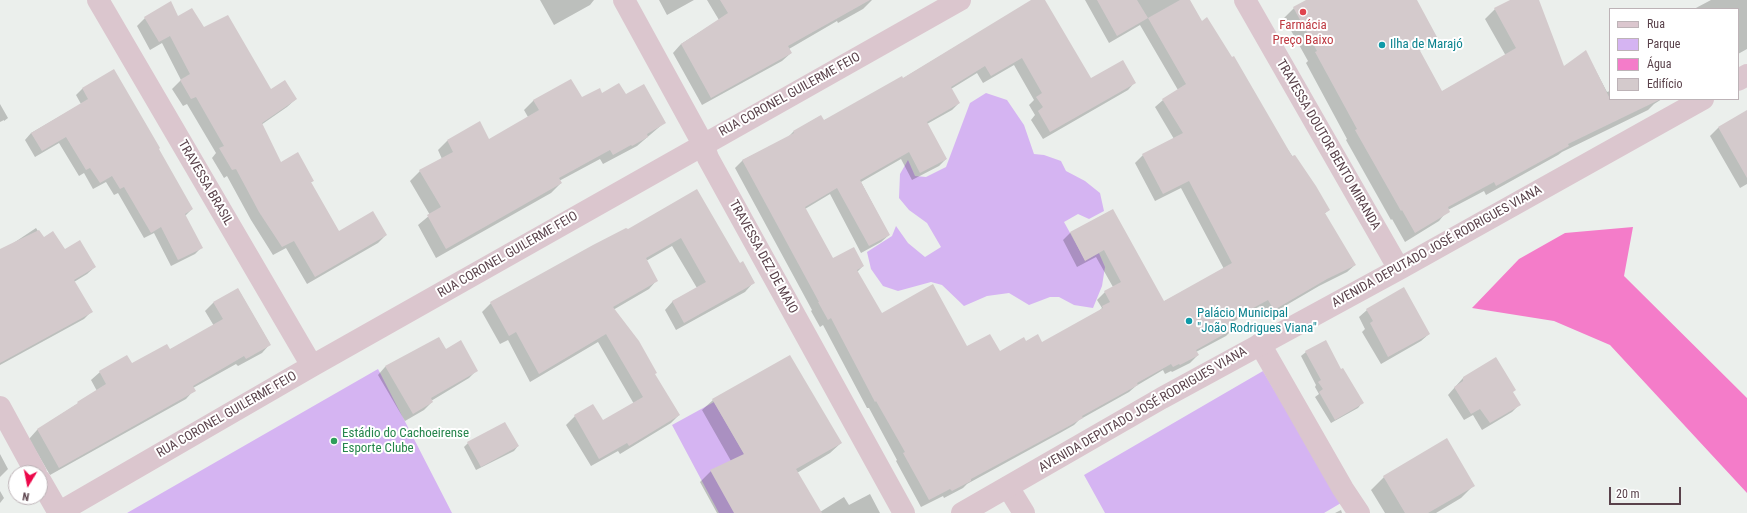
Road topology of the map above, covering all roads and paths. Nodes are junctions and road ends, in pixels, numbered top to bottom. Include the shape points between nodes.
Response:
1 (98, 0) edge
2 (624, 0) edge
3 (960, 0) edge
4 (1245, 0) edge
5 (1701, 100) edge
6 (703, 144) junction
7 (1399, 269) junction
8 (1260, 344) junction
9 (312, 366) junction
10 (0, 407) edge
11 (32, 465) edge
12 (1008, 487) junction
13 (48, 495) edge
14 (58, 513) edge
15 (904, 513) edge
16 (962, 513) edge
17 (1024, 513) edge
18 (1359, 513) edge

1 - 9 street, TRAVESSA BRASIL
2 - 6 street, TRAVESSA DEZ DE MAIO
3 - 6 street, RUA CORONEL GUILERME FEIO
4 - 7 street, TRAVESSA DOUTOR BENTO MIRANDA
5 - 7 street, AVENIDA DEPUTADO JOSÉ RODRIGUES VIANA
6 - 9 street, RUA CORONEL GUILERME FEIO
6 - 15 street, TRAVESSA DEZ DE MAIO via 712,165
7 - 8 street, AVENIDA DEPUTADO JOSÉ RODRIGUES VIANA
8 - 12 street, AVENIDA DEPUTADO JOSÉ RODRIGUES VIANA
8 - 18 street
9 - 14 street, RUA CORONEL GUILERME FEIO
10 - 11 street
12 - 16 street, AVENIDA DEPUTADO JOSÉ RODRIGUES VIANA
12 - 17 street
13 - 14 street

